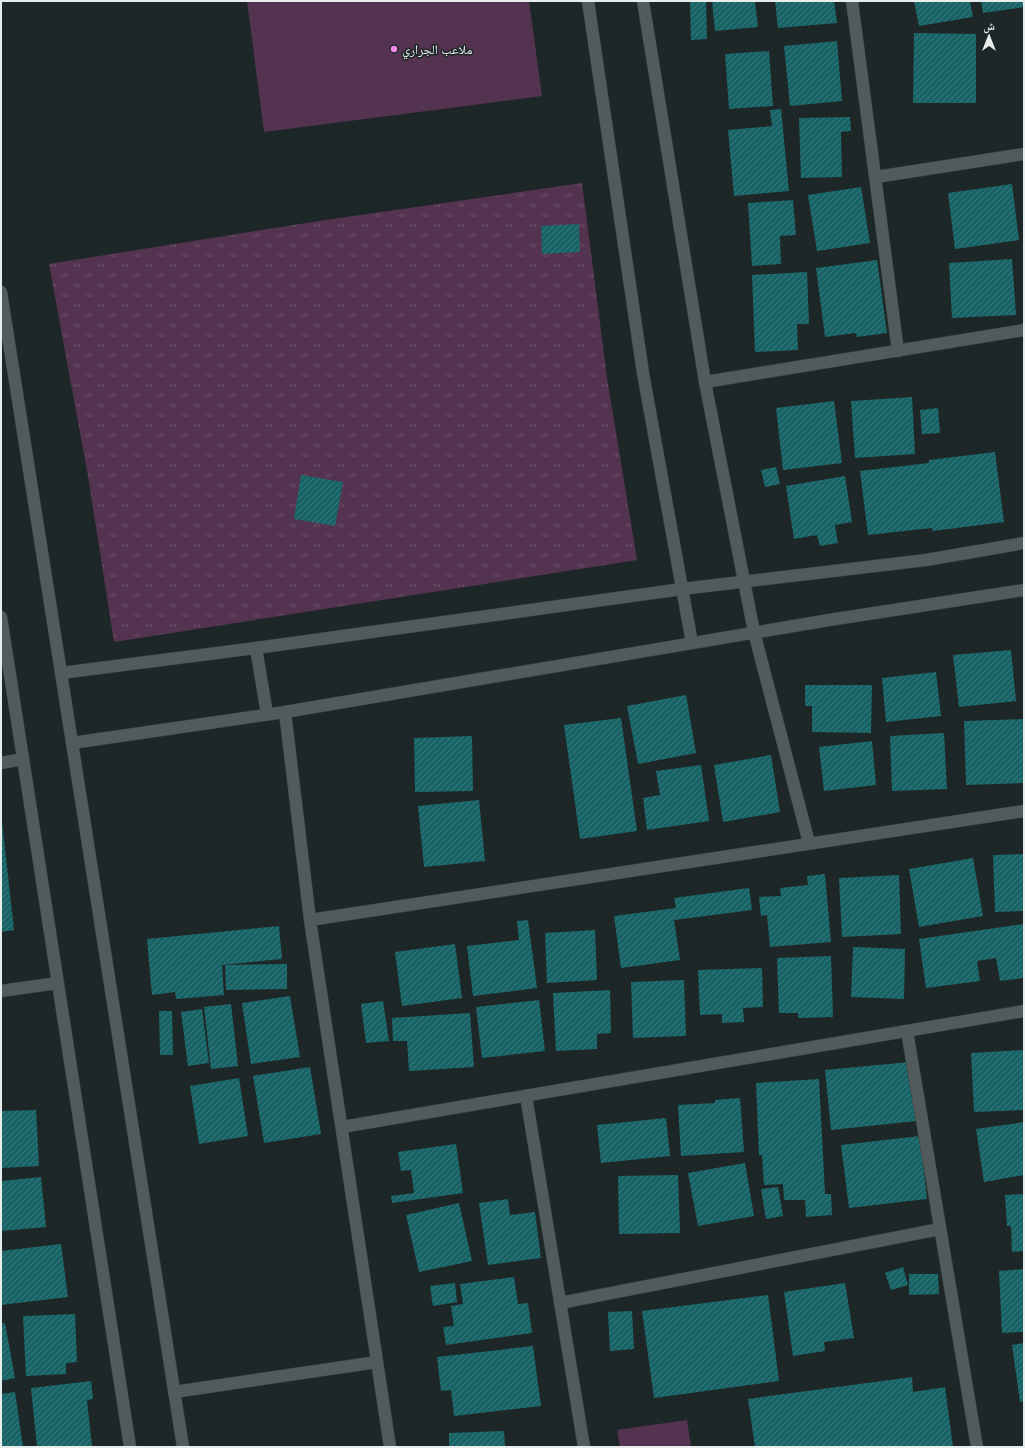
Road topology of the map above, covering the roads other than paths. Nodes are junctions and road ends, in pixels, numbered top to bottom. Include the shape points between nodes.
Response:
1 (588, 1) edge
2 (642, 1) edge
3 (852, 1) edge
4 (1024, 154) edge
5 (876, 178) junction
6 (1, 292) edge
7 (1024, 330) edge
8 (898, 351) junction
9 (705, 382) junction
10 (1024, 543) edge
11 (744, 582) junction
12 (682, 589) junction
13 (1024, 590) edge
14 (1, 617) edge
15 (754, 632) junction
16 (692, 643) junction
17 (256, 648) junction
18 (61, 673) junction
19 (285, 712) junction
20 (267, 714) junction
21 (72, 743) junction
22 (23, 760) junction
23 (1, 763) edge
24 (1024, 811) edge
25 (809, 843) junction
26 (310, 920) junction
27 (58, 984) junction
28 (1, 992) edge
29 (1024, 1011) edge
30 (907, 1031) junction
31 (526, 1096) junction
32 (342, 1127) junction
33 (940, 1229) junction
34 (560, 1303) junction
35 (377, 1362) junction
36 (174, 1392) junction
37 (130, 1447) edge
38 (183, 1447) edge
39 (390, 1447) edge
40 (584, 1447) edge
41 (977, 1447) edge

1 - 12 street via 643,373
2 - 9 street
3 - 5 street
4 - 5 street
5 - 8 street
6 - 18 street
7 - 8 street
8 - 9 street
9 - 11 street
10 - 11 street via 926,560
11 - 12 street
11 - 15 street
12 - 16 street
12 - 17 street
13 - 15 street
14 - 22 street
15 - 16 street
15 - 25 street
16 - 19 street
17 - 18 street
17 - 20 street
18 - 21 street
19 - 20 street
19 - 26 street
20 - 21 street
21 - 36 street
22 - 23 street
22 - 27 street
24 - 25 street
25 - 26 street
26 - 32 street
27 - 28 street
27 - 37 street
29 - 30 street
30 - 31 street
30 - 33 street
31 - 32 street
31 - 34 street
32 - 35 street
33 - 34 street
33 - 41 street
34 - 40 street
35 - 36 street
35 - 39 street
36 - 38 street

